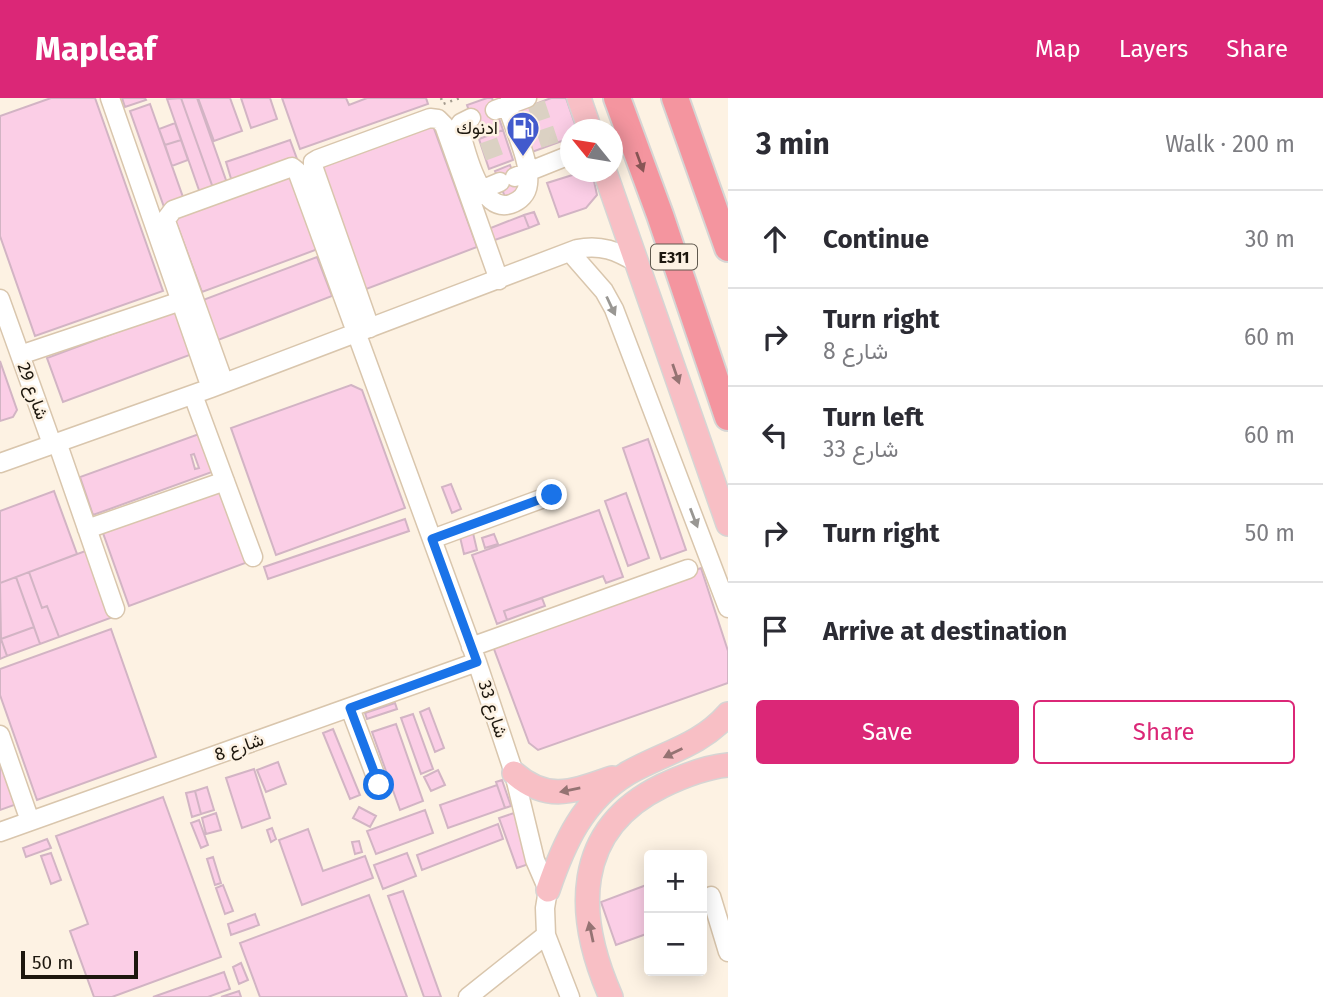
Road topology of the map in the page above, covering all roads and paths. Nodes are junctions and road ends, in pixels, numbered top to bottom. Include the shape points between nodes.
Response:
1 (110, 98) edge
2 (441, 98) edge
3 (460, 98) edge
4 (579, 98) edge
5 (617, 98) edge
6 (675, 98) edge
7 (532, 100) edge
8 (471, 118) dead end
9 (586, 119) edge
10 (559, 154) edge
11 (514, 177) junction
12 (609, 182) edge
13 (481, 190) junction
14 (728, 248) edge
15 (570, 252) junction
16 (637, 263) junction
17 (499, 280) junction
18 (0, 299) edge
19 (181, 301) junction
20 (363, 331) junction
21 (20, 355) junction
22 (217, 386) junction
23 (193, 395) junction
24 (728, 417) edge
25 (54, 443) junction
26 (0, 463) edge
27 (225, 481) junction
28 (552, 495) dead end
29 (728, 524) edge
30 (88, 529) junction
31 (432, 539) junction
32 (253, 556) dead end
33 (688, 569) dead end
34 (618, 583) dead end
35 (728, 608) edge
36 (116, 609) dead end
37 (472, 648) junction
38 (350, 708) junction
39 (728, 714) edge
40 (0, 735) edge
41 (720, 766) edge
42 (514, 773) junction
43 (629, 773) junction
44 (379, 785) dead end
45 (30, 821) junction
46 (0, 832) edge
47 (548, 890) junction
48 (711, 896) dead end
49 (547, 935) junction
50 (728, 952) edge
51 (468, 997) edge
52 (570, 997) edge
53 (611, 997) edge

1 - 19 street
2 - 3 path via 443,104
4 - 9 main road
5 -> 24 highway, E311
6 - 14 highway
7 - 11 street via 501,107 513,142
8 - 13 street via 459,126 476,154
10 - 11 street
11 - 13 street
11 - 13 street via 528,187 513,203 497,204
12 - 16 main road
15 - 16 street via 592,246 608,248
15 - 17 street
15 -> 35 street via 614,309
16 -> 29 main road
17 - 20 street
17 - 20 street via 438,118 316,160 313,166
18 - 21 street, شارع 29
19 - 21 street
19 - 22 street
20 - 22 street
20 - 22 street via 294,168 173,210 167,225
20 - 31 street, شارع 33
21 - 25 street, شارع 29
22 - 23 street
23 - 25 street
23 - 27 street
25 - 26 street
25 - 30 street, شارع 29
27 - 30 street
27 - 32 street
28 - 31 street
30 - 36 street, شارع 29
31 - 37 street, شارع 33
33 - 37 street
34 - 37 street
37 - 38 street, شارع 8
37 - 42 street, شارع 33
38 - 44 street
38 - 45 street, شارع 8
39 -> 43 main road via 695,742
40 - 45 street
53 -> 41 main road via 586,905 596,851 631,805 650,792
43 -> 42 main road via 555,793 527,784
42 - 47 street, شارع 33 via 535,860
43 - 47 main road via 587,807 560,855
45 - 46 street, شارع 8
47 - 49 street
48 - 50 street
49 - 51 street
49 - 52 street

